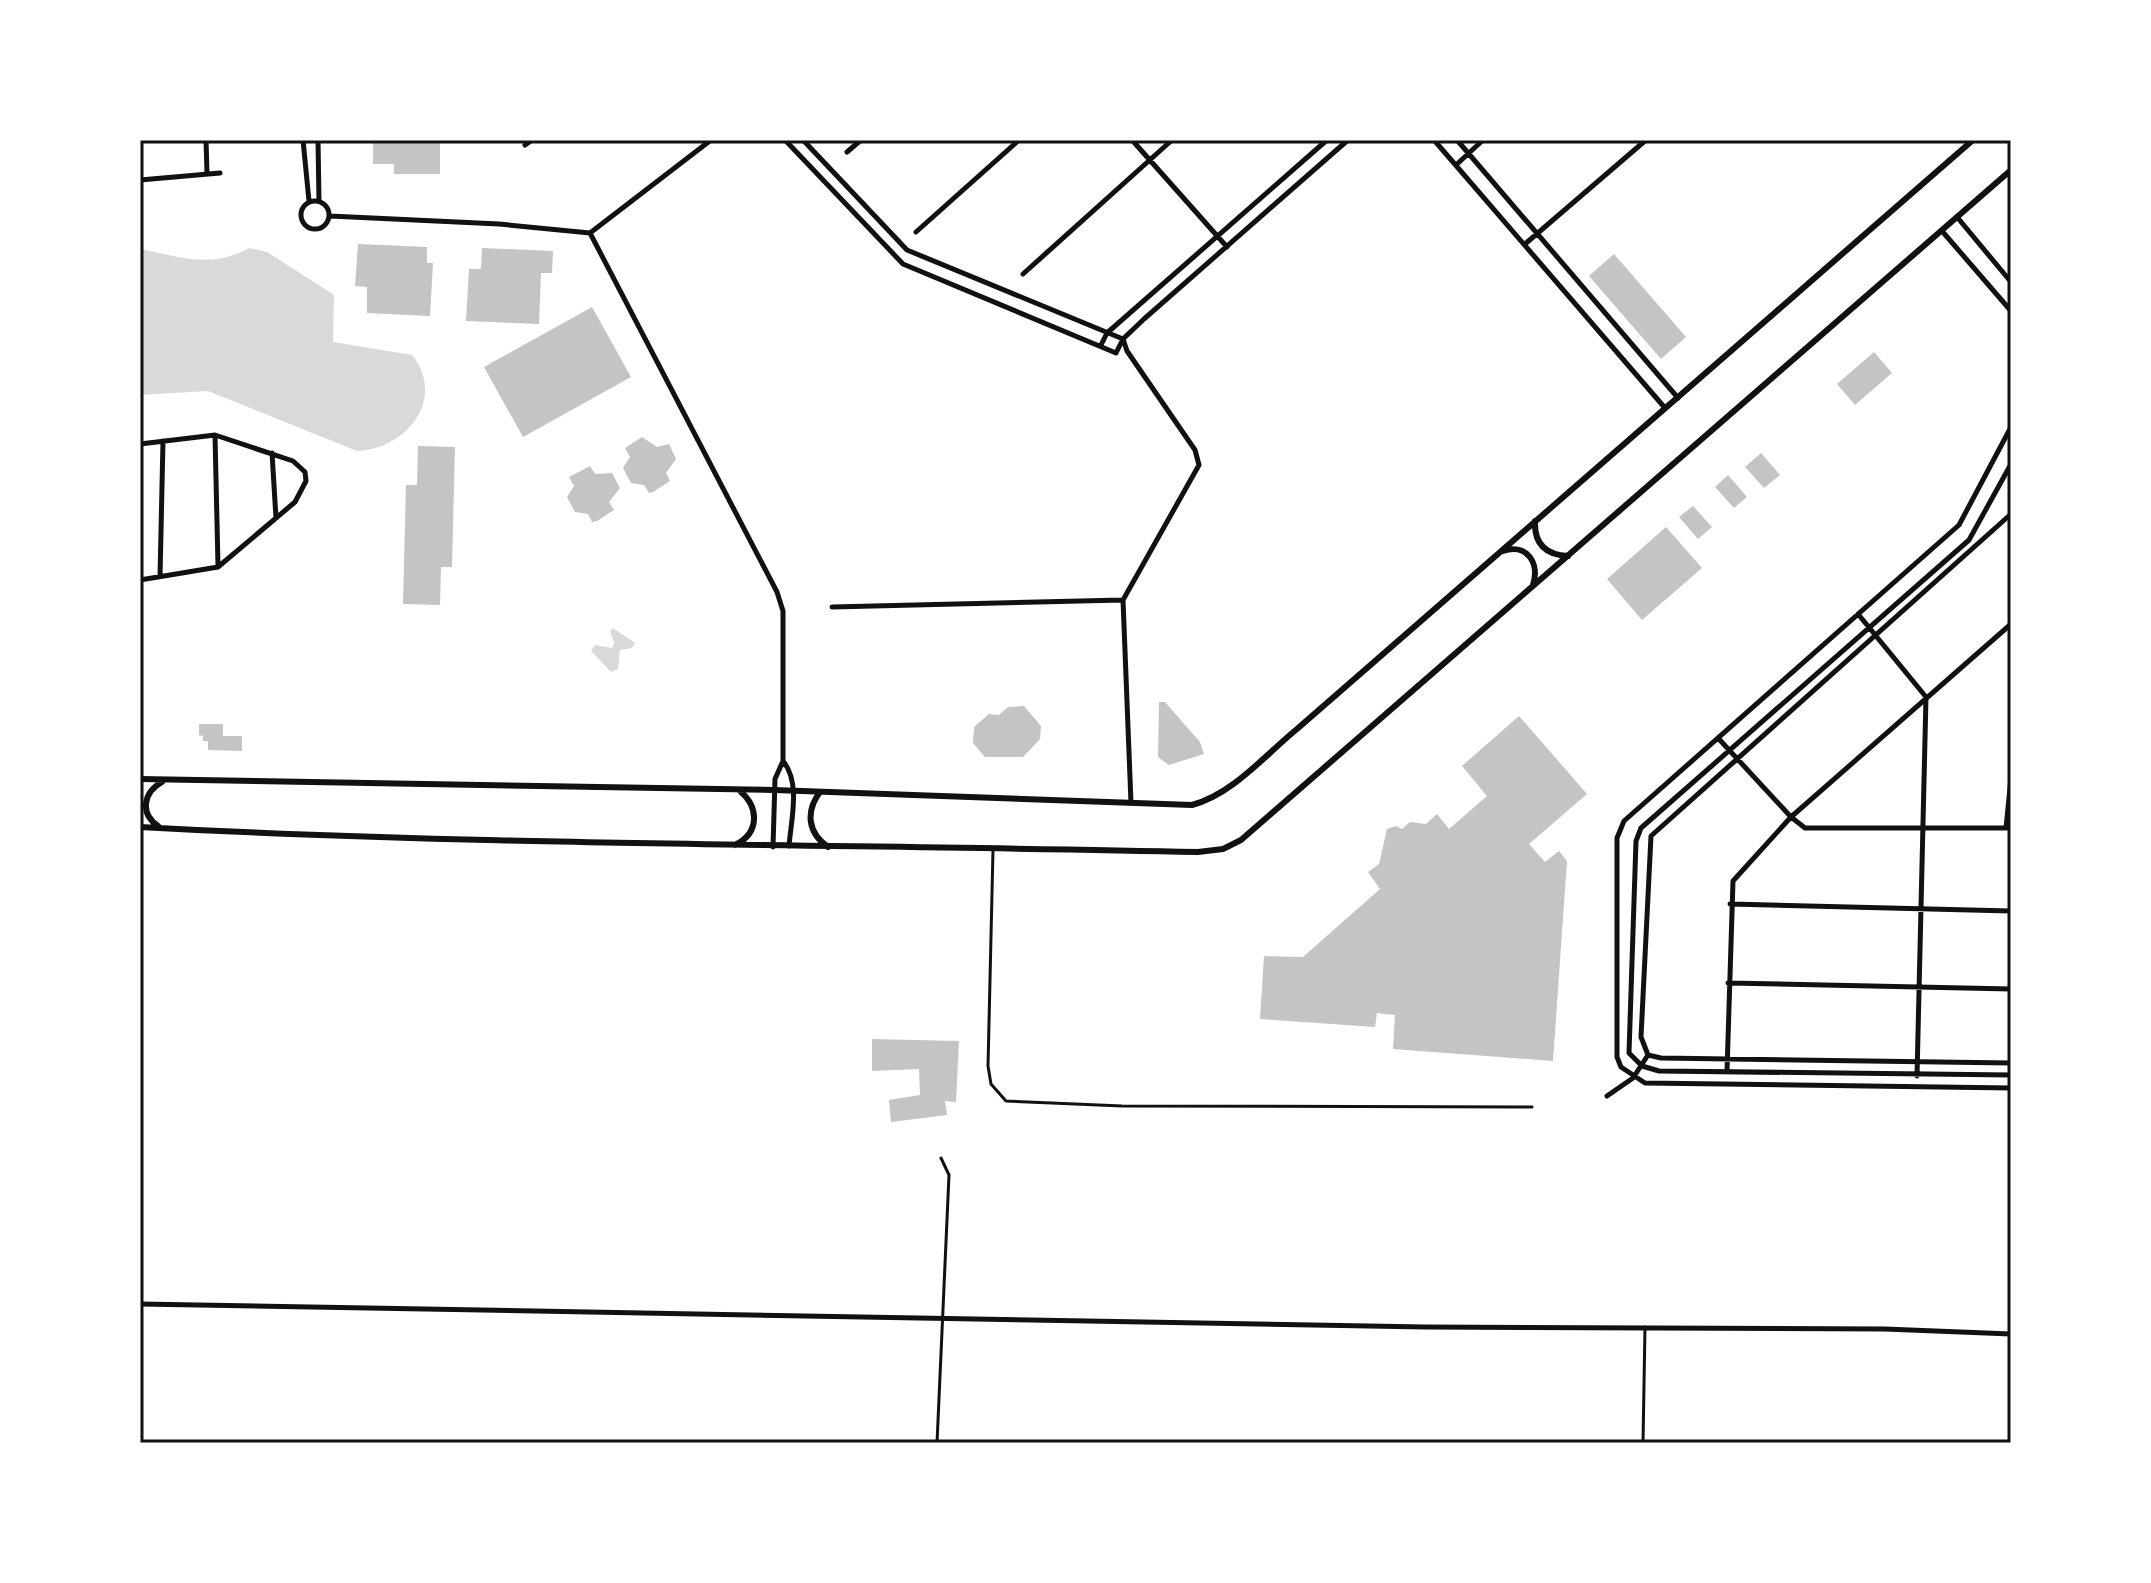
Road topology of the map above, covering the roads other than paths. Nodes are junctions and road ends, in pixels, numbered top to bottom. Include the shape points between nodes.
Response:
1 (206, 140) edge
2 (303, 140) edge
3 (318, 140) edge
4 (532, 140) edge
5 (711, 140) edge
6 (785, 140) edge
7 (803, 140) edge
8 (861, 140) edge
9 (1019, 140) edge
10 (1132, 140) edge
11 (1172, 140) edge
12 (1327, 140) edge
13 (1348, 140) edge
14 (1434, 140) edge
15 (1457, 140) edge
16 (1483, 140) edge
17 (1646, 140) edge
18 (1973, 140) edge
19 (525, 145) dead end
20 (847, 152) dead end
21 (1469, 153) junction
22 (1149, 159) junction
23 (1456, 165) junction
24 (2011, 170) edge
25 (220, 173) dead end
26 (207, 174) junction
27 (140, 180) edge
28 (309, 201) junction
29 (319, 201) junction
30 (330, 216) junction
31 (1957, 217) junction
32 (1942, 231) junction
33 (916, 232) dead end
34 (590, 233) junction
35 (1538, 233) junction
36 (1217, 236) junction
37 (1525, 244) junction
38 (1227, 247) junction
39 (1023, 274) dead end
40 (2011, 282) edge
41 (2011, 311) edge
42 (1107, 333) junction
43 (1123, 339) junction
44 (1101, 345) junction
45 (1128, 352) junction
46 (1116, 353) junction
47 (1678, 398) junction
48 (1665, 408) junction
49 (2011, 427) edge
50 (215, 435) junction
51 (163, 441) junction
52 (140, 444) edge
53 (272, 453) junction
54 (2011, 464) edge
55 (2011, 514) edge
56 (276, 518) junction
57 (1535, 521) junction
58 (1972, 535) junction
59 (1979, 543) junction
60 (1500, 552) junction
61 (1568, 556) junction
62 (218, 567) junction
63 (160, 577) junction
64 (140, 580) edge
65 (1532, 587) junction
66 (1123, 600) junction
67 (832, 607) dead end
68 (1858, 614) junction
69 (2011, 624) edge
70 (1870, 629) junction
71 (1876, 636) junction
72 (1926, 697) junction
73 (1718, 738) junction
74 (1731, 750) junction
75 (1737, 757) junction
76 (783, 761) junction
77 (2011, 778) edge
78 (140, 779) edge
79 (171, 780) junction
80 (774, 790) junction
81 (740, 791) junction
82 (793, 791) junction
83 (821, 792) junction
84 (1131, 803) junction
85 (1791, 817) junction
86 (140, 827) edge
87 (161, 828) junction
88 (1925, 828) junction
89 (2008, 828) edge
90 (732, 846) junction
91 (993, 846) junction
92 (773, 847) junction
93 (789, 847) junction
94 (828, 847) junction
95 (1730, 904) junction
96 (1922, 909) junction
97 (2011, 911) edge
98 (1728, 983) junction
99 (1921, 986) junction
100 (2011, 989) edge
101 (1648, 1055) junction
102 (1727, 1060) junction
103 (1917, 1061) junction
104 (2011, 1063) edge
105 (1642, 1066) junction
106 (1727, 1071) junction
107 (1833, 1073) junction
108 (1917, 1076) junction
109 (2011, 1076) edge
110 (1633, 1078) junction
111 (1832, 1086) junction
112 (2011, 1088) edge
113 (1607, 1096) dead end
114 (1532, 1107) dead end
115 (941, 1158) dead end
116 (140, 1304) edge
117 (942, 1316) junction
118 (1645, 1326) junction
119 (2011, 1334) edge
120 (937, 1443) edge
121 (1643, 1443) edge

1 - 26 street
2 - 28 street
3 - 29 street
4 - 19 street
5 - 34 street
6 - 44 street via 903,264
7 - 42 street via 907,250
8 - 20 street
9 - 33 street
10 - 22 street
11 - 22 street
12 - 36 street
13 - 38 street
14 - 23 street
15 - 21 street
16 - 21 street
17 - 35 street
18 - 47 street
21 - 23 street
21 - 35 street
22 - 36 street
22 - 39 street
23 - 37 street
24 - 31 street
25 - 26 street
26 - 27 street
28 - 29 street
28 - 30 street via 302,209 306,227 316,230
29 - 30 street
30 - 34 street
31 - 32 street
31 - 40 street
32 - 41 street
32 - 61 street
34 - 76 street via 777,592 783,611
35 - 37 street
35 - 47 street
36 - 38 street
36 - 42 street
37 - 48 street
38 - 43 street
42 - 43 street
42 - 44 street
43 - 45 street
43 - 46 street
44 - 46 street
45 - 46 street
45 - 66 street via 1195,450 1199,465
47 - 48 street
48 - 57 street
49 - 68 street via 1959,525
50 - 51 street
50 - 53 street
50 - 62 street
51 - 52 street
51 - 63 street
53 - 56 street
53 - 56 street via 299,465 306,481 295,502
54 - 58 street
55 - 59 street
56 - 62 street
57 - 60 street
57 - 61 street via 1538,543 1546,551
58 - 59 street
58 - 70 street
59 - 71 street
60 - 65 street via 1525,551 1537,574
60 - 84 street via 1222,792 1192,805
61 - 65 street
62 - 63 street
63 - 64 street
65 - 91 street via 1241,840 1223,849
66 - 67 street
66 - 84 street
68 - 70 street
68 - 73 street
69 - 72 street
70 - 71 street
70 - 74 street
71 - 72 street
71 - 75 street
72 - 85 street
72 - 88 street
73 - 74 street
73 - 110 street via 1624,821 1617,838 1617,1057
74 - 75 street
74 - 105 street via 1641,828 1636,841 1629,1053
75 - 85 street
75 - 101 street via 1651,836 1641,1037
76 - 80 street
76 - 82 street
77 - 89 street
78 - 79 street
79 - 81 street
79 - 87 street via 147,795 147,815
80 - 81 street
80 - 82 street
80 - 92 street
81 - 90 street via 754,809 755,821 743,841
82 - 83 street
82 - 93 street
83 - 84 street
83 - 94 street via 810,822
85 - 88 street via 1805,828
85 - 95 street via 1733,881
86 - 87 street
87 - 90 street
88 - 89 street
88 - 96 street
90 - 92 street
91 - 94 street
91 - 114 lane via 988,1066 991,1084 1006,1101
92 - 93 street
93 - 94 street
95 - 96 street
95 - 98 street
96 - 97 street
96 - 99 street
98 - 99 street
98 - 102 street
99 - 100 street
99 - 103 street
101 - 102 street
101 - 105 street
102 - 103 street
102 - 106 street
103 - 104 street
103 - 108 street
105 - 106 street
105 - 110 street
106 - 107 street
107 - 108 street
107 - 111 street
108 - 109 street
109 - 112 street
110 - 111 street via 1645,1083
110 - 113 street
111 - 112 street
115 - 117 lane via 949,1175
116 - 117 street
117 - 118 street via 1425,1327
117 - 120 lane
118 - 119 street
118 - 121 lane

